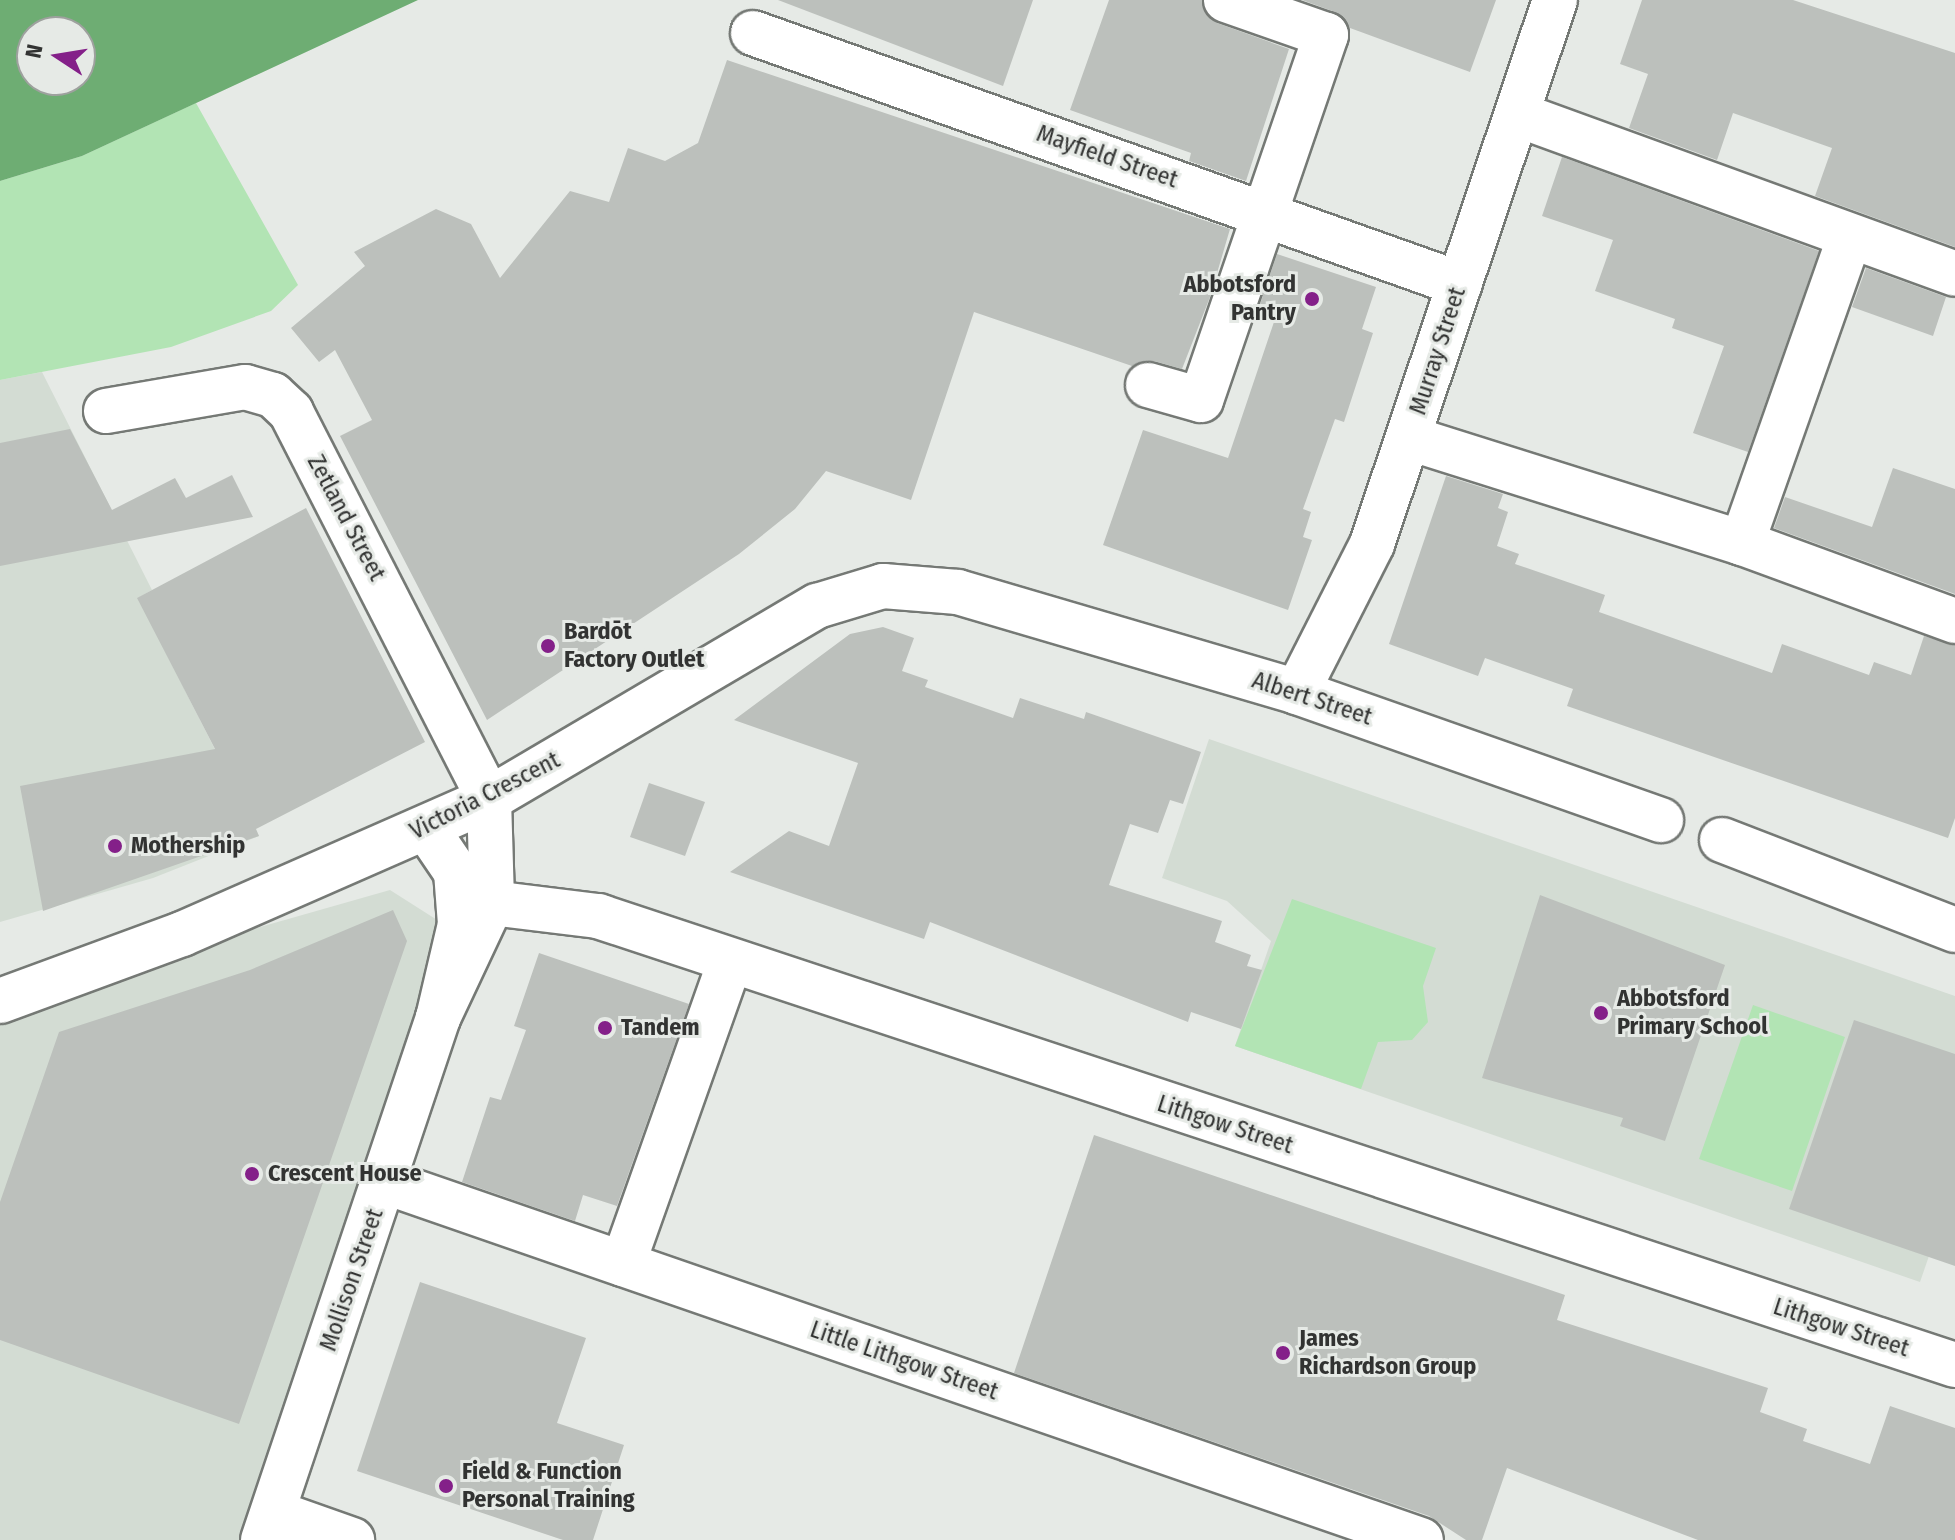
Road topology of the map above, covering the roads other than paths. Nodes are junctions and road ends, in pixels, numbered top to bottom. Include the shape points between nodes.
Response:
1 (1226, 0) edge
2 (1555, 0) edge
3 (753, 33) dead end
4 (1519, 115) junction
5 (1265, 213) junction
6 (1850, 237) junction
7 (1955, 274) edge
8 (1460, 284) junction
9 (1148, 385) dead end
10 (106, 411) dead end
11 (1409, 438) junction
12 (1742, 543) junction
13 (958, 592) joint
14 (1955, 621) edge
15 (1297, 692) junction
16 (489, 799) junction
17 (1661, 820) dead end
18 (426, 828) junction
19 (1722, 840) dead end
20 (492, 903) junction
21 (1955, 930) edge
22 (730, 962) junction
23 (0, 1001) edge
24 (438, 1018) junction
25 (386, 1182) junction
26 (623, 1264) junction
27 (1955, 1365) edge
28 (268, 1526) edge
29 (352, 1540) edge
30 (1421, 1540) edge

1 - 5 street via 1326,35
2 - 4 street, Murray Street
3 - 5 street, Mayfield Street
4 - 6 street
4 - 8 street, Murray Street
5 - 8 street, Mayfield Street
5 - 9 street via 1201,400
6 - 7 street
6 - 12 street
8 - 11 street, Murray Street
10 - 16 street, Zetland Street via 245,387 273,395 291,412
11 - 12 street
11 - 15 street, Murray Street via 1372,544
12 - 14 street
13 - 15 street, Albert Street
13 - 16 street, Victoria Crescent via 883,586 817,606
15 - 17 street, Albert Street
16 - 18 street, Victoria Crescent
16 - 20 street, Mollison Street
18 - 23 street, Victoria Crescent via 182,934
18 - 24 street, Mollison Street via 456,872 459,911
19 - 21 street
20 - 22 street, Lithgow Street via 598,916
20 - 24 street, Mollison Street
22 - 26 street
22 - 27 street, Lithgow Street
24 - 25 street, Mollison Street
25 - 26 street, Little Lithgow Street
25 - 28 street, Mollison Street
26 - 30 street, Little Lithgow Street
28 - 29 street

